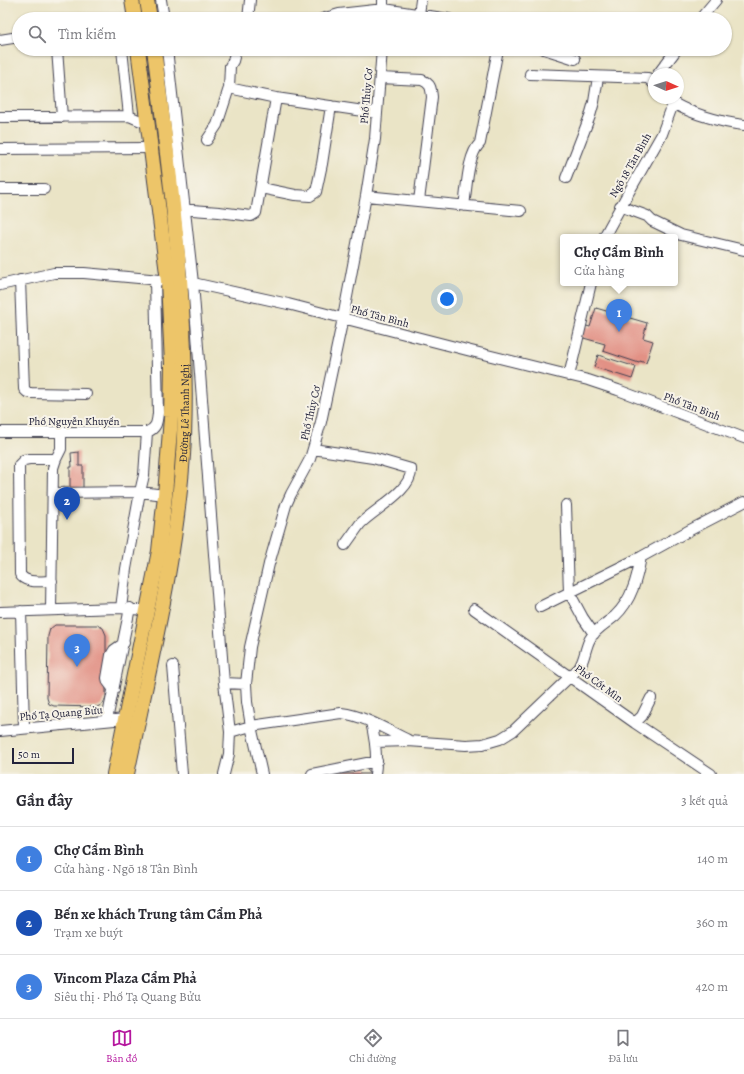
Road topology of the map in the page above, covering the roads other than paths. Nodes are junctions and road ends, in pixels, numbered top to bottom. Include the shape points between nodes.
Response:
1 (132, 0) edge
2 (147, 0) edge
3 (161, 0) edge
4 (250, 0) edge
5 (376, 0) edge
6 (422, 0) edge
7 (716, 0) edge
8 (383, 4) edge
9 (133, 12) edge
10 (149, 12) edge
11 (163, 12) edge
12 (249, 12) edge
13 (348, 12) edge
14 (412, 12) edge
15 (419, 12) edge
16 (706, 12) edge
17 (12, 39) edge
18 (0, 40) edge
19 (58, 56) edge
20 (123, 56) edge
21 (139, 56) edge
22 (155, 56) edge
23 (168, 56) edge
24 (234, 56) edge
25 (382, 56) edge
26 (497, 56) edge
27 (566, 56) edge
28 (671, 56) edge
29 (575, 59) dead end
30 (661, 68) edge
31 (530, 74) dead end
32 (598, 77) junction
33 (380, 78) junction
34 (648, 78) edge
35 (229, 88) junction
36 (276, 98) junction
37 (669, 104) edge
38 (678, 104) edge
39 (331, 106) junction
40 (377, 113) junction
41 (129, 116) junction
42 (0, 117) edge
43 (62, 117) junction
44 (148, 124) junction
45 (744, 125) edge
46 (207, 140) dead end
47 (151, 148) junction
48 (0, 149) edge
49 (566, 178) dead end
50 (261, 188) junction
51 (0, 189) edge
52 (44, 189) dead end
53 (366, 196) junction
54 (419, 200) junction
55 (464, 206) junction
56 (620, 206) junction
57 (179, 209) junction
58 (521, 211) dead end
59 (606, 234) edge
60 (744, 250) edge
61 (20, 280) junction
62 (174, 282) junction
63 (0, 285) edge
64 (590, 286) edge
65 (343, 318) junction
66 (569, 376) junction
67 (86, 394) dead end
68 (0, 432) edge
69 (148, 432) junction
70 (61, 433) junction
71 (744, 438) edge
72 (313, 449) junction
73 (56, 459) junction
74 (140, 492) junction
75 (53, 493) junction
76 (179, 494) junction
77 (165, 495) junction
78 (744, 502) edge
79 (566, 505) dead end
80 (346, 545) dead end
81 (641, 557) junction
82 (52, 581) junction
83 (569, 592) junction
84 (540, 607) dead end
85 (126, 608) junction
86 (474, 608) dead end
87 (51, 610) junction
88 (147, 610) junction
89 (21, 611) junction
90 (0, 612) edge
91 (594, 634) junction
92 (173, 666) dead end
93 (570, 676) junction
94 (224, 683) junction
95 (246, 684) junction
96 (651, 698) dead end
97 (125, 719) junction
98 (107, 720) junction
99 (371, 722) junction
100 (635, 723) junction
101 (24, 728) junction
102 (252, 729) junction
103 (0, 731) edge
104 (230, 732) junction
105 (408, 741) junction
106 (375, 742) junction
107 (377, 761) junction
108 (114, 774) edge
109 (126, 774) edge
110 (182, 774) edge
111 (224, 774) edge
112 (262, 774) edge
113 (312, 774) edge
114 (375, 774) edge
115 (711, 774) edge

1 - 9 highway
2 - 10 highway
3 - 11 street
4 - 12 street
5 - 8 street
6 - 15 street
7 - 16 street
8 - 13 street
8 - 14 street
17 - 18 street
19 - 43 street
20 - 41 street
21 - 44 highway, Đường Lê Thanh Nghị
22 - 57 highway, Đường Lê Thanh Nghị
23 - 57 street
24 - 35 street via 230,66
25 - 33 street, Phố Thủy Cơ
26 - 55 street via 480,143 475,148 471,160
27 - 29 street
28 - 30 street
31 - 32 street
32 - 34 street
32 - 49 street via 590,116
33 - 40 street, Phố Thủy Cơ
33 - 54 street via 422,80 431,88
35 - 36 street
35 - 46 street via 217,125
36 - 39 street
36 - 50 street
37 - 56 street, Ngõ 18 Tân Bình via 662,134
38 - 45 street via 716,119
39 - 40 street
39 - 50 street via 316,192 310,196 295,195
40 - 53 street, Phố Thủy Cơ
41 - 43 street
41 - 44 street
42 - 43 street
44 - 47 highway, Đường Lê Thanh Nghị
47 - 48 street
47 - 62 highway, Đường Lê Thanh Nghị
50 - 57 street via 254,215
51 - 52 street
53 - 54 street
53 - 65 street, Phố Thủy Cơ
54 - 55 street
55 - 58 street
56 - 59 street, Ngõ 18 Tân Bình
56 - 60 street via 648,216 652,221 681,235
57 - 62 highway, Đường Lê Thanh Nghị
61 - 62 street, Phố Tân Bình via 54,273 84,273
61 - 63 street, Phố Tân Bình
61 - 67 street via 24,389 31,394
62 - 65 street, Phố Tân Bình via 288,304
62 - 69 street via 158,413 155,427
62 - 76 highway, Đường Lê Thanh Nghị via 185,368 184,438
62 - 77 highway, Đường Lê Thanh Nghị via 172,417
62 - 94 street
64 - 66 street
65 - 66 street, Phố Tân Bình
65 - 72 street, Phố Thủy Cơ
66 - 71 street, Phố Tân Bình via 618,390
68 - 70 street, Phố Nguyễn Khuyến
69 - 70 street, Phố Nguyễn Khuyến
69 - 74 street
70 - 73 street via 62,449
72 - 80 street via 373,458 411,468 409,479 404,486 360,524
72 - 95 street, Phố Thủy Cơ via 291,494 269,564 250,647
73 - 75 street via 53,468
73 - 82 street via 28,459 19,465 20,574 26,580
74 - 75 street
74 - 77 street
74 - 85 street via 126,569
75 - 82 street
76 - 77 highway
76 - 109 highway, Đường Lê Thanh Nghị via 178,517 165,593
77 - 88 highway, Đường Lê Thanh Nghị via 159,551
78 - 81 street
79 - 83 street
81 - 83 street
81 - 91 street via 637,580 625,604
82 - 87 street
83 - 84 street
83 - 91 street
85 - 87 street
85 - 88 street
85 - 98 street via 124,642 111,655 107,678 114,690
86 - 93 street, Phố Cốt Mìn
87 - 89 street
88 - 97 highway, Đường Lê Thanh Nghị
89 - 90 street
89 - 101 street
91 - 93 street via 582,663
92 - 110 street
93 - 100 street, Phố Cốt Mìn
93 - 105 street via 513,731 500,739 466,745
94 - 95 street
94 - 104 street
95 - 102 street, Phố Thủy Cơ
96 - 100 street via 642,716
97 - 98 street, Phố Tạ Quang Bửu
97 - 108 highway, Đường Lê Thanh Nghị
98 - 101 street, Phố Tạ Quang Bửu
99 - 102 street via 352,714 341,713
99 - 105 street
99 - 106 street
100 - 115 street, Phố Cốt Mìn
101 - 103 street, Phố Tạ Quang Bửu
102 - 104 street
102 - 112 street, Phố Thủy Cơ
104 - 111 street
105 - 106 street
106 - 107 street
107 - 113 street
107 - 114 street

